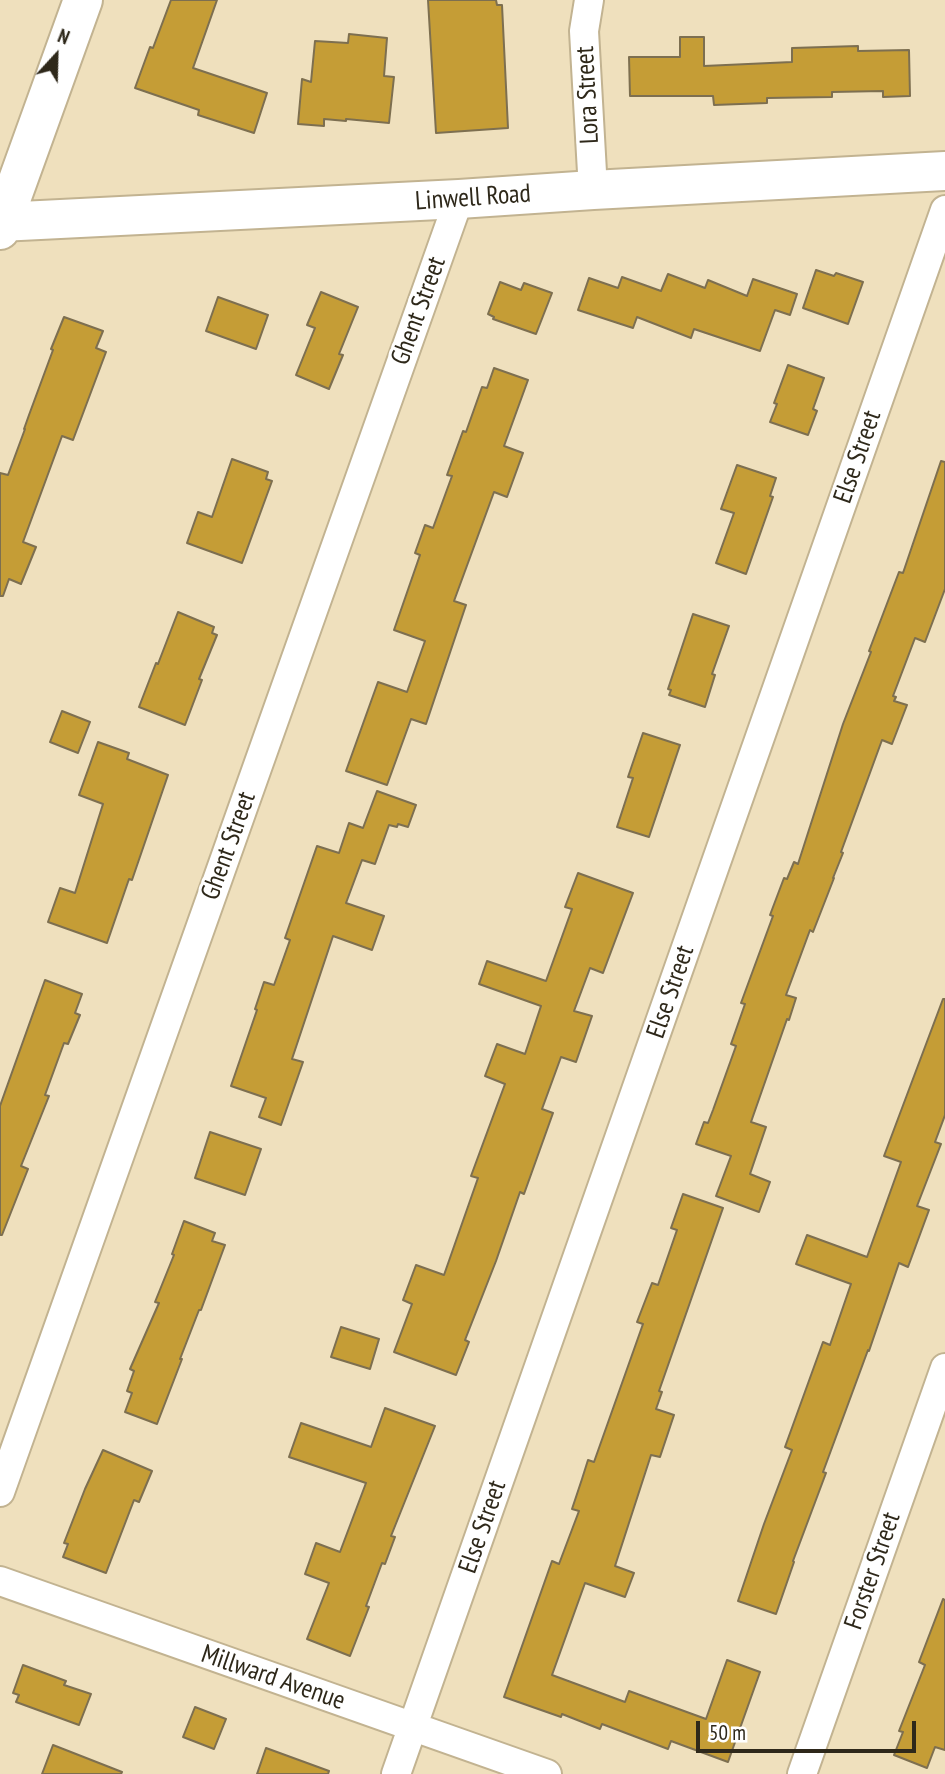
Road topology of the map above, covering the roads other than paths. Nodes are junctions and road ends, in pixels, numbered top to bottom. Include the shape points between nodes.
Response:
1 (83, 0) edge
2 (589, 0) edge
3 (945, 171) edge
4 (593, 190) junction
5 (459, 199) junction
6 (945, 210) edge
7 (1, 225) edge
8 (945, 1368) edge
9 (0, 1492) edge
10 (0, 1581) edge
11 (413, 1727) junction
12 (396, 1774) edge
13 (547, 1774) edge
14 (802, 1774) edge

1 - 7 main road
2 - 4 street, Lora Street via 584,31
3 - 4 main road, Linwell Road
4 - 5 main road, Linwell Road
5 - 7 main road, Linwell Road
5 - 9 street, Ghent Street
6 - 11 street, Else Street
8 - 14 street, Forster Street
10 - 11 street, Millward Avenue
11 - 12 street, Else Street
11 - 13 street, Millward Avenue

